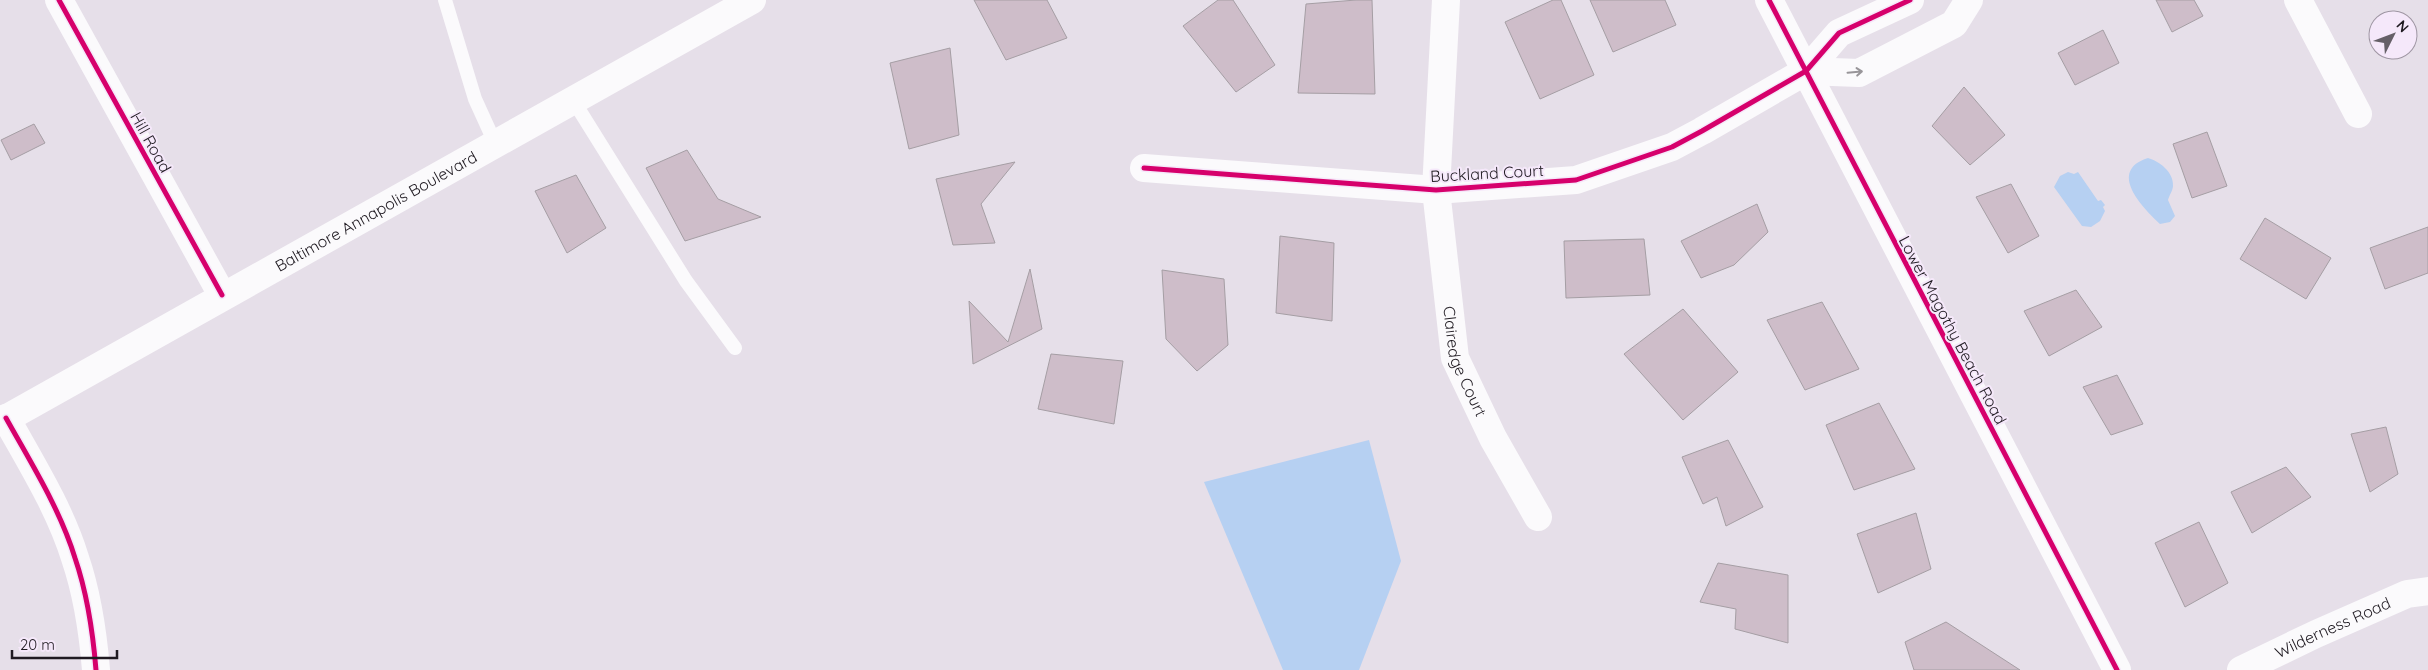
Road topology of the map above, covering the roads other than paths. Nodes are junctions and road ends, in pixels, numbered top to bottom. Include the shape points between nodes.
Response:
1 (58, 0) edge
2 (445, 0) edge
3 (752, 0) edge
4 (1446, 0) edge
5 (1769, 0) edge
6 (1910, 0) edge
7 (1970, 0) edge
8 (2298, 0) edge
9 (1806, 71) junction
10 (573, 100) junction
11 (2358, 114) dead end
12 (495, 143) junction
13 (1144, 168) dead end
14 (1436, 190) junction
15 (222, 295) junction
16 (736, 348) dead end
17 (3, 420) edge
18 (1538, 517) dead end
19 (2428, 591) edge
20 (96, 670) edge
21 (2118, 670) edge
22 (2241, 670) edge

1 - 15 street, Hill Road
2 - 12 lane via 475,99
3 - 10 street, Baltimore Annapolis Boulevard
4 - 14 street, Clairedge Court
5 - 9 street, Lower Magothy Beach Road
6 - 9 street via 1839,33
9 -> 7 street via 1859,73 1954,24
8 - 11 street
9 - 14 street, Buckland Court via 1672,147 1576,180
9 - 21 street, Lower Magothy Beach Road
10 - 12 street, Baltimore Annapolis Boulevard
10 - 16 lane via 686,281
12 - 15 street, Baltimore Annapolis Boulevard
13 - 14 street, Buckland Court
14 - 18 street, Clairedge Court via 1455,358 1493,438
15 - 17 street, Baltimore Annapolis Boulevard
17 - 20 street via 49,496 75,558 94,641
19 - 22 street, Wilderness Road via 2407,594

